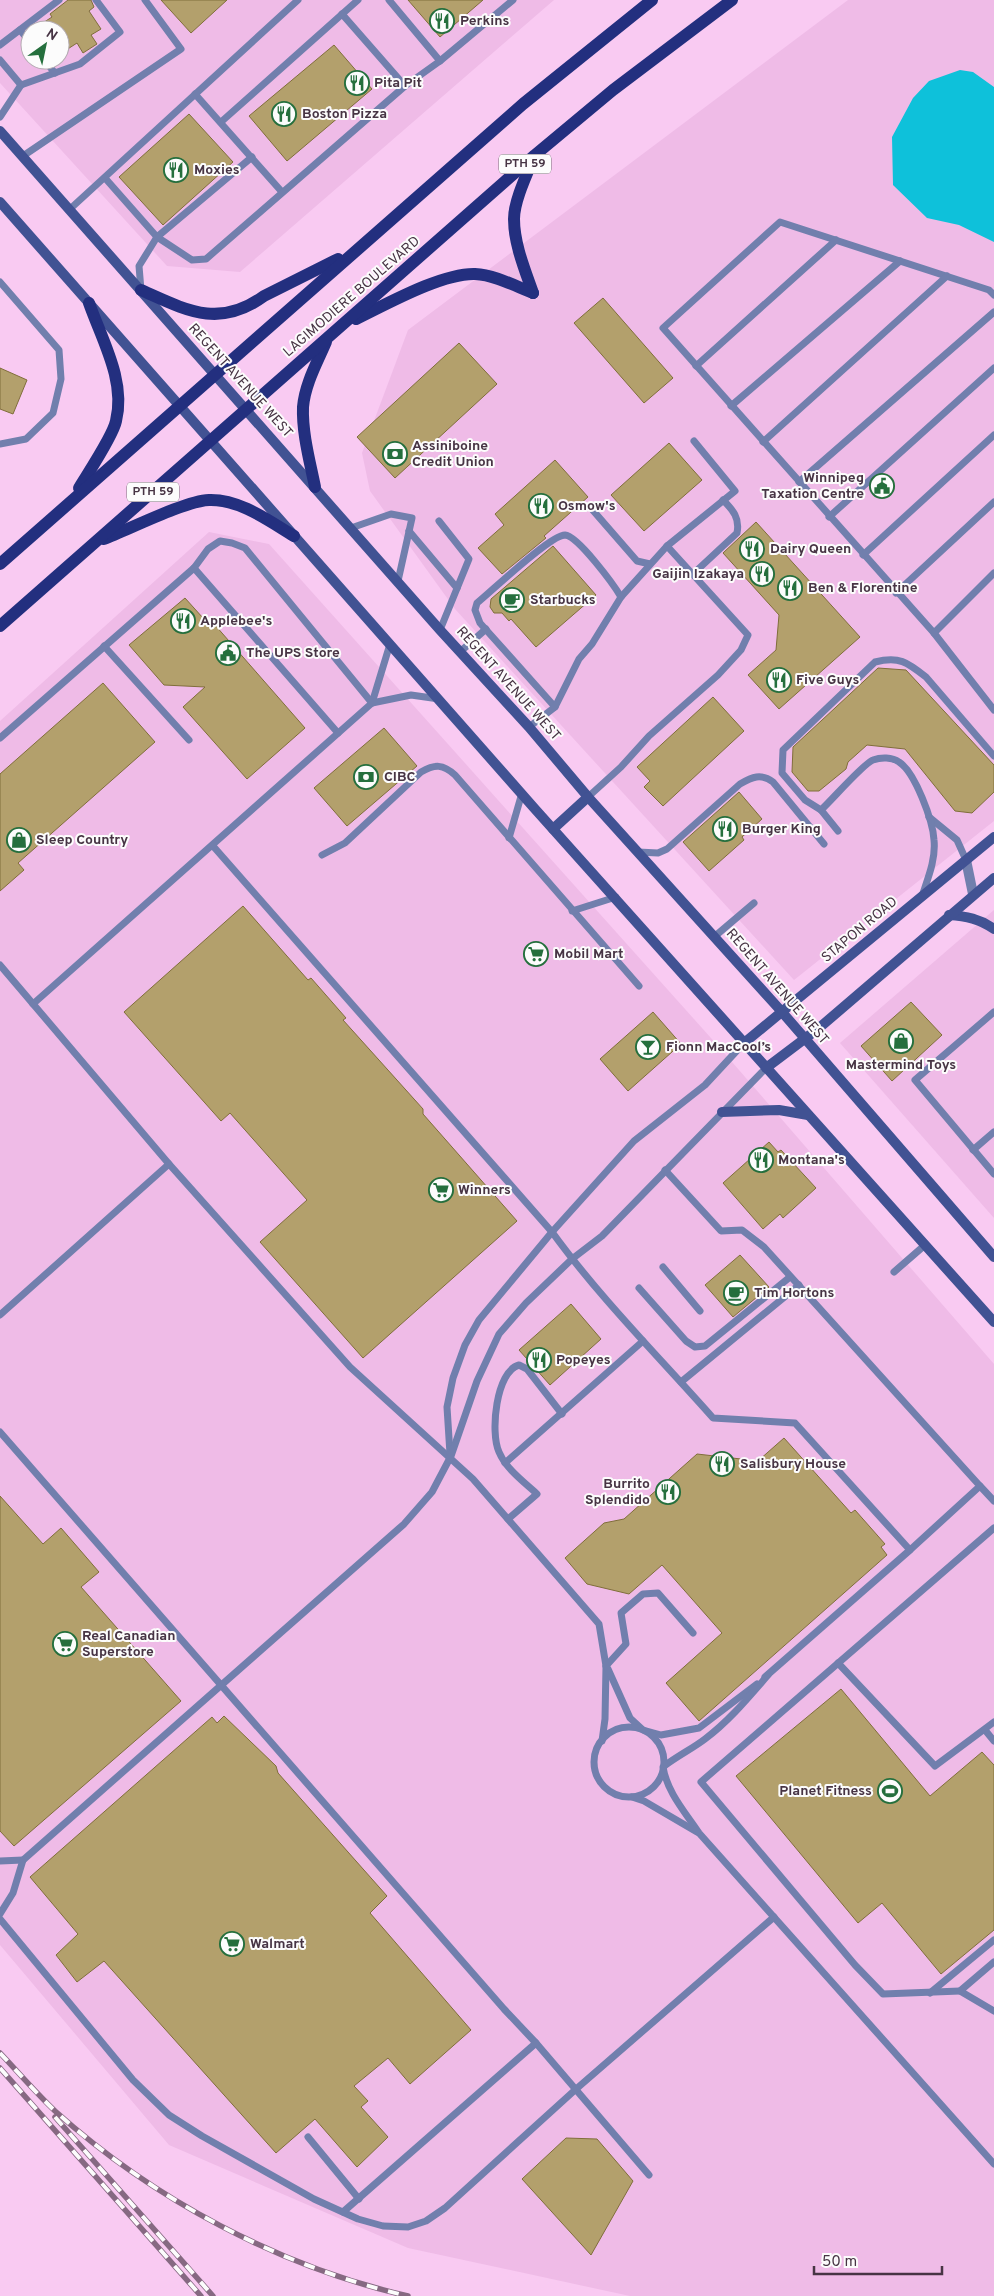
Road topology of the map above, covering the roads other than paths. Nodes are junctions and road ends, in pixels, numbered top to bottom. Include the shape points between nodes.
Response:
1 (59, 0) edge
2 (96, 0) edge
3 (146, 0) edge
4 (298, 0) edge
5 (358, 0) edge
6 (389, 0) edge
7 (512, 0) edge
8 (652, 0) edge
9 (732, 0) edge
10 (342, 14) junction
11 (33, 20) edge
12 (20, 30) edge
13 (0, 45) edge
14 (0, 60) edge
15 (440, 61) junction
16 (52, 70) edge
17 (55, 73) junction
18 (21, 85) junction
19 (404, 86) junction
20 (195, 94) junction
21 (0, 117) edge
22 (221, 122) junction
23 (0, 131) edge
24 (535, 155) junction
25 (23, 156) junction
26 (252, 157) junction
27 (105, 178) junction
28 (282, 192) junction
29 (1, 204) edge
30 (70, 209) junction
31 (157, 237) junction
32 (836, 240) junction
33 (353, 252) junction
34 (900, 261) junction
35 (947, 276) junction
36 (0, 282) edge
37 (141, 290) junction
38 (994, 295) edge
39 (89, 303) junction
40 (994, 312) edge
41 (343, 325) junction
42 (327, 338) junction
43 (696, 366) junction
44 (994, 368) edge
45 (214, 374) junction
46 (179, 405) junction
47 (731, 406) junction
48 (246, 410) junction
49 (994, 434) edge
50 (210, 441) junction
51 (694, 442) dead end
52 (764, 442) junction
53 (0, 444) edge
54 (799, 482) junction
55 (315, 487) junction
56 (74, 499) junction
57 (723, 500) junction
58 (994, 502) edge
59 (590, 507) dead end
60 (829, 517) junction
61 (440, 521) dead end
62 (351, 528) junction
63 (409, 531) junction
64 (294, 536) junction
65 (95, 543) junction
66 (667, 546) junction
67 (863, 556) junction
68 (0, 564) edge
69 (650, 564) junction
70 (194, 568) junction
71 (994, 573) edge
72 (693, 574) junction
73 (398, 581) junction
74 (457, 588) junction
75 (896, 593) junction
76 (622, 597) junction
77 (0, 626) edge
78 (486, 629) junction
79 (440, 630) junction
80 (934, 633) junction
81 (390, 644) junction
82 (104, 646) junction
83 (461, 651) junction
84 (440, 699) junction
85 (372, 704) junction
86 (555, 706) junction
87 (994, 710) edge
88 (529, 727) junction
89 (338, 733) junction
90 (0, 738) edge
91 (189, 740) dead end
92 (994, 756) edge
93 (522, 793) junction
94 (588, 797) junction
95 (821, 810) junction
96 (929, 817) junction
97 (554, 829) junction
98 (838, 832) dead end
99 (994, 837) edge
100 (509, 838) junction
101 (824, 844) dead end
102 (213, 846) junction
103 (638, 852) junction
104 (322, 855) dead end
105 (966, 860) junction
106 (994, 878) edge
107 (973, 894) junction
108 (616, 897) junction
109 (922, 897) junction
110 (754, 903) dead end
111 (572, 911) junction
112 (949, 915) junction
113 (994, 929) edge
114 (714, 937) junction
115 (0, 966) edge
116 (639, 986) dead end
117 (33, 1004) junction
118 (782, 1012) junction
119 (994, 1012) edge
120 (804, 1039) junction
121 (744, 1043) junction
122 (766, 1068) junction
123 (722, 1112) junction
124 (808, 1115) junction
125 (994, 1132) edge
126 (973, 1150) junction
127 (169, 1164) junction
128 (665, 1170) junction
129 (994, 1174) edge
130 (552, 1232) junction
131 (925, 1245) junction
132 (994, 1257) edge
133 (572, 1259) junction
134 (663, 1267) dead end
135 (894, 1272) dead end
136 (790, 1277) junction
137 (799, 1285) junction
138 (639, 1288) dead end
139 (700, 1310) dead end
140 (0, 1315) edge
141 (994, 1322) edge
142 (643, 1342) junction
143 (681, 1382) junction
144 (562, 1414) junction
145 (0, 1432) edge
146 (451, 1456) junction
147 (505, 1463) junction
148 (980, 1486) junction
149 (994, 1501) edge
150 (508, 1519) junction
151 (994, 1528) edge
152 (910, 1550) junction
153 (693, 1633) dead end
154 (838, 1663) junction
155 (606, 1666) junction
156 (768, 1675) junction
157 (222, 1686) junction
158 (994, 1722) edge
159 (643, 1730) junction
160 (985, 1730) junction
161 (602, 1741) junction
162 (994, 1741) edge
163 (663, 1766) junction
164 (629, 1796) junction
165 (699, 1833) junction
166 (23, 1860) junction
167 (0, 1861) edge
168 (0, 1914) edge
169 (774, 1917) junction
170 (0, 1919) edge
171 (994, 1940) edge
172 (994, 1962) edge
173 (960, 1991) junction
174 (930, 1993) junction
175 (994, 2011) edge
176 (536, 2042) junction
177 (574, 2090) junction
178 (308, 2137) dead end
179 (994, 2164) edge
180 (649, 2175) dead end
181 (360, 2199) junction
182 (343, 2212) junction

1 - 11 lane
2 - 17 lane via 120,32 80,64
3 - 25 lane via 181,49
4 - 20 lane
5 - 10 lane
6 - 15 lane
7 - 15 lane
8 - 33 main road via 523,104
9 - 24 main road, LAGIMODIERE BOULEVARD / PTH 59 via 613,90
10 - 19 lane
10 - 22 lane
12 - 13 lane
14 - 18 lane
15 - 19 lane
16 - 17 lane
17 - 18 lane
18 - 21 lane
19 - 28 lane
20 - 22 lane
20 - 27 lane
22 - 26 lane
23 - 25 main road, REGENT AVENUE WEST
24 - 41 main road, LAGIMODIERE BOULEVARD / PTH 59
24 - 41 main road via 514,218 536,297 499,279 475,274 460,275 421,288
25 - 30 main road, REGENT AVENUE WEST
26 - 28 lane
26 - 31 lane
27 - 30 lane
27 - 31 lane
28 - 31 lane via 206,259 192,260
29 - 39 main road
30 - 37 main road, REGENT AVENUE WEST
31 - 37 lane via 139,266
32 - 34 lane
32 - 43 lane
32 - 43 lane via 780,222 662,328
33 - 37 main road via 254,304 230,313 190,312
33 - 45 main road
34 - 35 lane
34 - 47 lane
35 - 38 lane via 990,290
35 - 52 lane
36 - 53 lane via 59,350 61,379 53,413 26,439
37 - 45 main road, REGENT AVENUE WEST
39 - 46 main road
39 - 56 main road via 118,385 118,404 116,422
40 - 54 lane
41 - 42 main road, LAGIMODIERE BOULEVARD / PTH 59
42 - 48 main road, LAGIMODIERE BOULEVARD / PTH 59
42 - 55 main road via 307,387 303,407
43 - 47 lane
44 - 60 lane
45 - 46 main road
45 - 48 main road, REGENT AVENUE WEST
46 - 50 main road
46 - 56 main road
47 - 52 lane
48 - 50 main road, LAGIMODIERE BOULEVARD / PTH 59
48 - 55 main road, REGENT AVENUE WEST
49 - 67 lane
50 - 64 main road
50 - 65 main road, LAGIMODIERE BOULEVARD / PTH 59
51 - 57 lane via 735,491
52 - 54 lane
54 - 60 lane
55 - 62 main road, REGENT AVENUE WEST
56 - 68 main road
57 - 66 lane
57 - 72 lane via 734,512 739,524 737,532
58 - 75 lane
59 - 69 lane via 638,561
60 - 67 lane
61 - 74 lane via 469,559
62 - 63 lane via 391,514 412,518
62 - 73 main road, REGENT AVENUE WEST
63 - 73 lane
63 - 74 lane
64 - 65 main road via 248,510 211,500 189,505
64 - 81 main road
65 - 77 main road, LAGIMODIERE BOULEVARD / PTH 59
66 - 69 lane
66 - 72 lane
67 - 75 lane
69 - 76 lane
70 - 82 lane
70 - 85 lane via 208,548 220,541 245,548
70 - 89 lane
71 - 80 lane
72 - 94 lane via 748,635 741,650
73 - 79 main road, REGENT AVENUE WEST
74 - 79 lane
75 - 80 lane
76 - 78 lane via 572,536 564,535 547,543 477,603 475,610
76 - 86 lane via 579,659
78 - 83 lane
78 - 86 lane
79 - 83 main road, REGENT AVENUE WEST
80 - 87 lane
81 - 84 main road
81 - 85 lane
82 - 90 lane
82 - 91 lane
83 - 88 main road, REGENT AVENUE WEST
84 - 85 lane via 411,695
84 - 93 main road
85 - 89 lane
86 - 88 lane
88 - 94 main road, REGENT AVENUE WEST
89 - 102 lane
92 - 95 lane via 914,667 900,659 875,662 783,750 782,773 805,800
93 - 97 main road
93 - 100 lane
94 - 97 main road
94 - 103 main road, REGENT AVENUE WEST
95 - 96 lane via 872,760 888,758 898,761 909,771
95 - 98 lane
96 - 105 lane via 957,840
96 - 109 lane via 934,859
97 - 108 main road
99 - 105 main road, STAPON ROAD
100 - 104 lane via 449,769 432,765 344,843
100 - 111 lane
101 - 103 lane via 773,782 754,776 740,784 667,849 658,853
102 - 117 lane
102 - 130 lane
103 - 114 main road, REGENT AVENUE WEST
105 - 107 street
105 - 109 main road, STAPON ROAD
106 - 107 main road
107 - 112 main road
108 - 111 lane
108 - 121 main road
109 - 118 main road, STAPON ROAD
110 - 114 lane
111 - 116 lane
112 - 113 main road via 969,916
112 - 120 main road
114 - 118 main road, REGENT AVENUE WEST
115 - 117 lane
117 - 127 lane
118 - 120 main road, REGENT AVENUE WEST
118 - 121 main road, STAPON ROAD
119 - 126 lane via 915,1080
120 - 122 main road
120 - 132 main road, REGENT AVENUE WEST
121 - 122 main road
121 - 130 lane via 705,1085 634,1141
122 - 123 lane
122 - 124 main road
123 - 124 main road via 774,1110
123 - 128 lane
124 - 131 main road
125 - 126 lane
126 - 129 lane
127 - 140 lane
127 - 146 lane via 350,1367
128 - 133 lane via 602,1236
128 - 136 lane via 721,1231 742,1230 764,1248
130 - 133 lane
130 - 146 lane via 479,1320 465,1345 453,1378 448,1407
131 - 135 lane
131 - 141 main road
133 - 142 lane
133 - 146 lane via 499,1334 477,1381
134 - 139 lane
136 - 137 lane
136 - 138 lane via 706,1346 695,1347
137 - 143 lane
137 - 148 lane
142 - 143 lane
142 - 144 lane
143 - 152 lane via 713,1418 795,1423
144 - 147 lane
144 - 147 lane via 527,1369 519,1365 512,1367 504,1378 493,1436
145 - 157 lane
146 - 150 lane
146 - 157 lane via 432,1492 404,1524
147 - 150 lane via 537,1494
148 - 149 lane
148 - 152 lane
150 - 155 lane via 599,1624
151 - 154 lane
152 - 156 lane
153 - 155 lane via 658,1593 643,1594 621,1613 626,1644
154 - 160 lane via 935,1766
154 - 174 lane via 700,1782 883,1994
155 - 159 lane via 630,1718
155 - 161 lane via 606,1720
156 - 159 lane via 698,1728 660,1734
156 - 163 lane via 734,1714 704,1740
157 - 166 lane
157 - 176 lane via 497,2002
158 - 160 lane
159 - 161 lane via 616,1729
159 - 163 lane via 657,1740 662,1750
160 - 162 lane
161 - 164 lane via 595,1755 599,1778 606,1788
163 - 164 lane via 658,1782 650,1790
163 - 165 lane via 673,1795
164 - 165 lane via 644,1801
165 - 169 lane
166 - 167 lane
166 - 168 lane via 13,1893
169 - 177 lane
169 - 179 lane
170 - 182 lane via 133,2080 169,2115 314,2199
171 - 174 lane
172 - 173 lane
173 - 174 lane
173 - 175 lane
176 - 177 lane
176 - 181 lane
177 - 180 lane
177 - 182 lane via 426,2222 408,2228 384,2226
178 - 181 lane
181 - 182 lane

